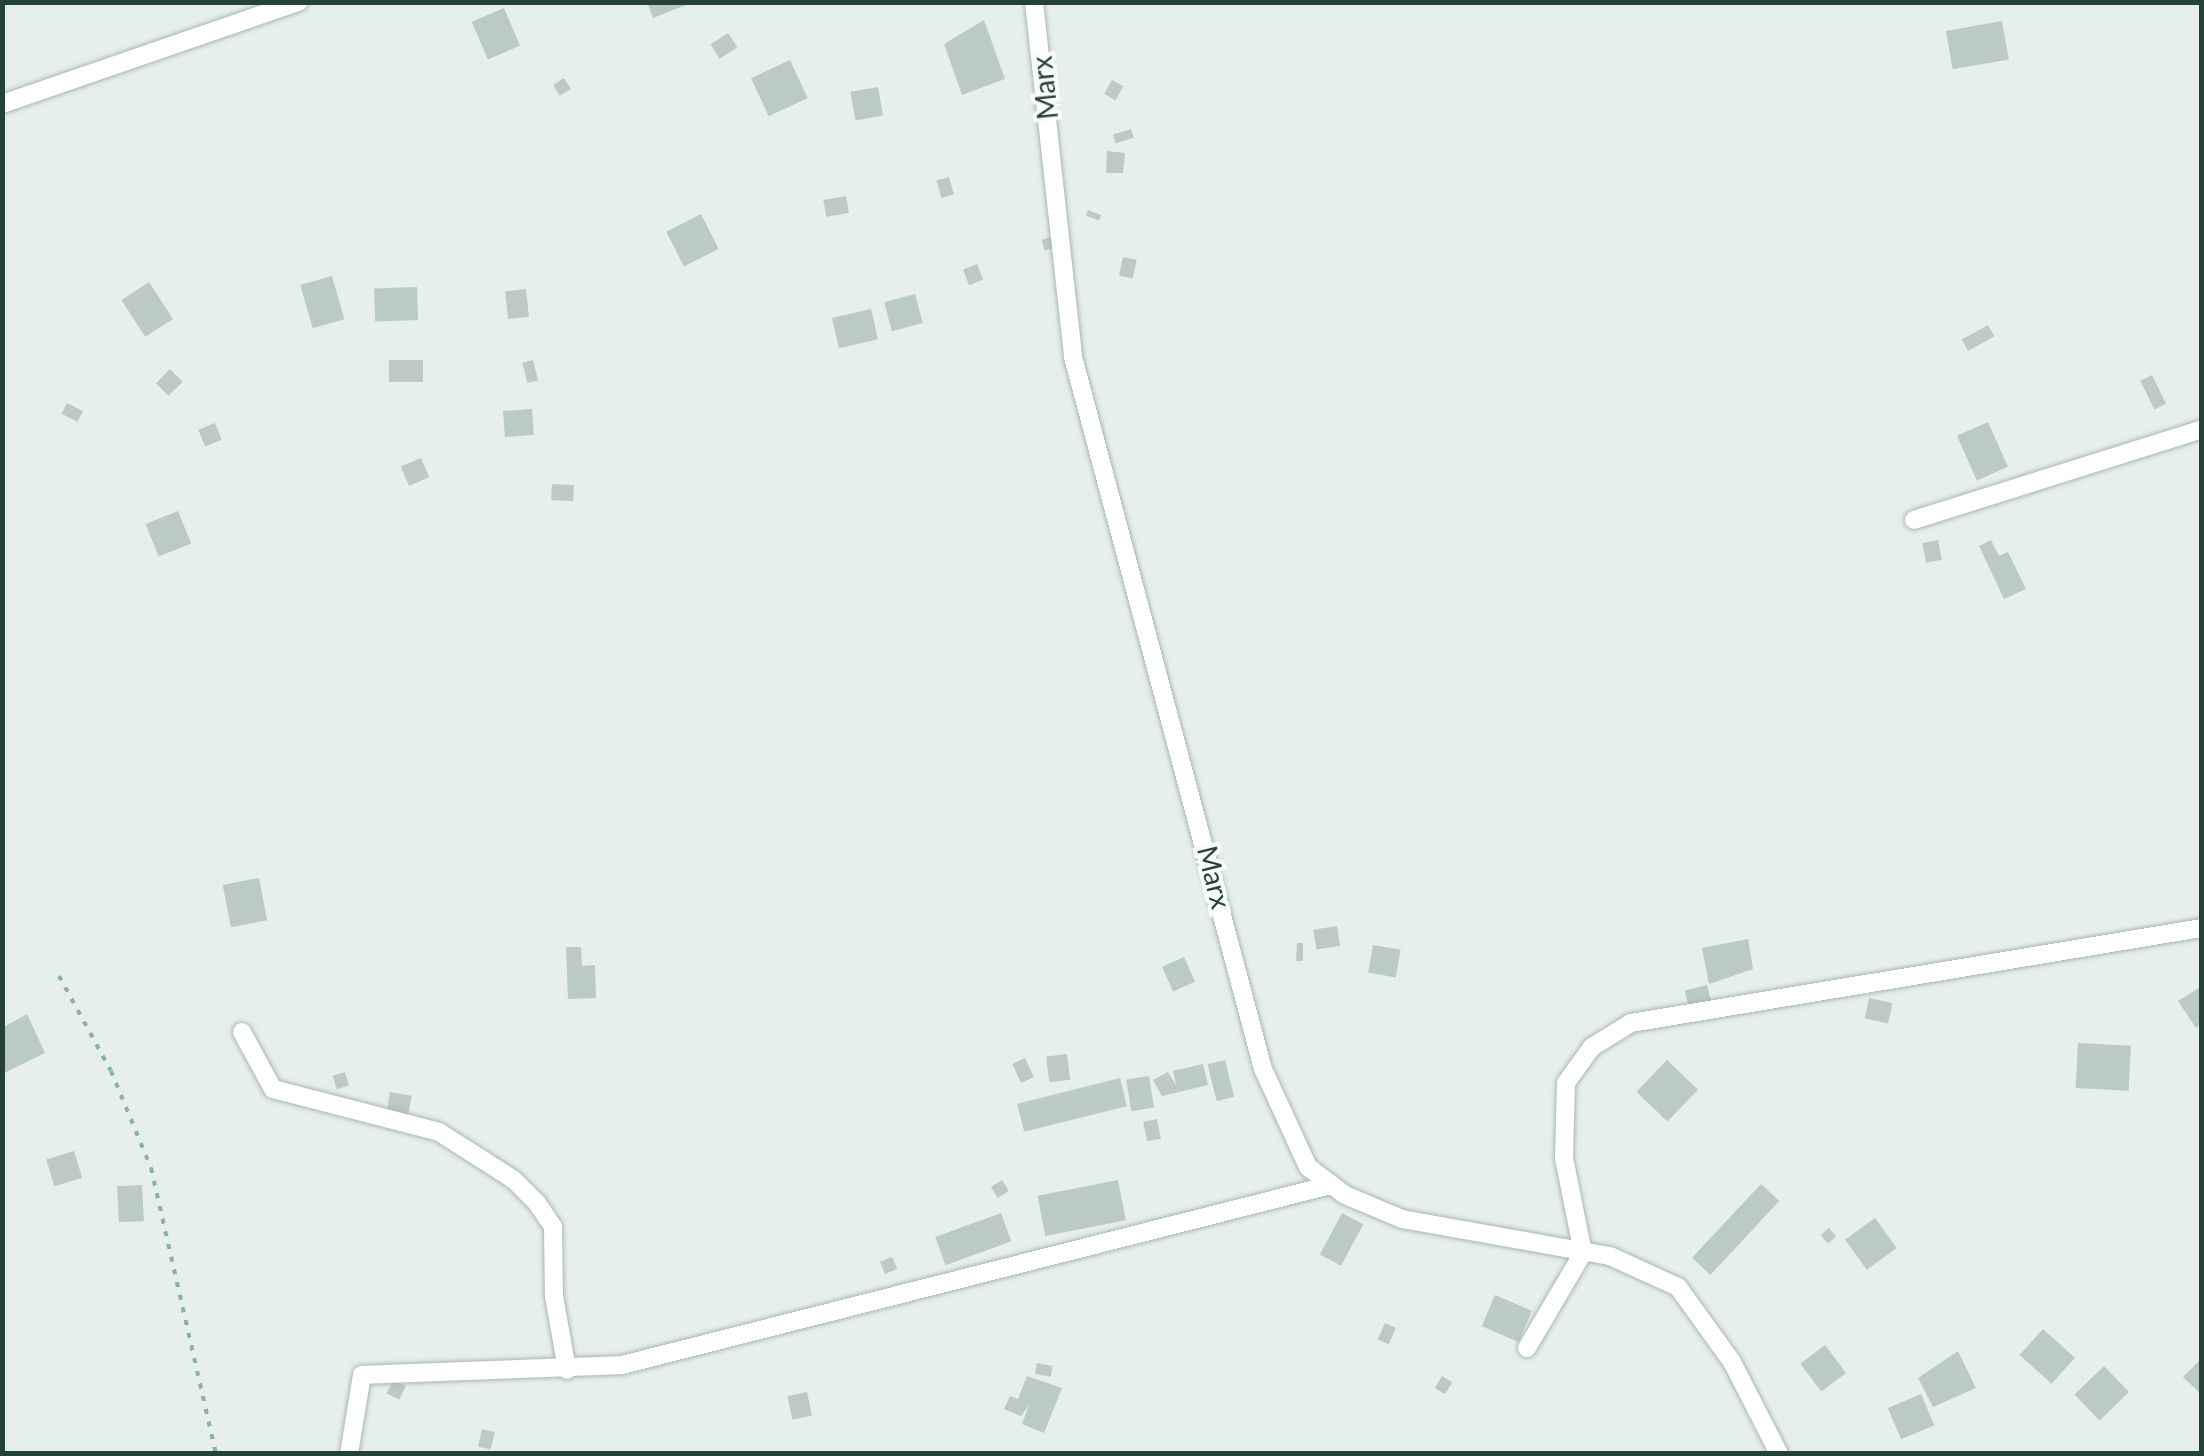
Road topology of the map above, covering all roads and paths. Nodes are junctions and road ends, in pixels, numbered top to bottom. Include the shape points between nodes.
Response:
1 (299, 2) edge
2 (1034, 2) edge
3 (2, 104) edge
4 (2202, 429) edge
5 (1914, 520) dead end
6 (2202, 928) edge
7 (59, 976) dead end
8 (242, 1032) dead end
9 (1331, 1185) junction
10 (1583, 1253) junction
11 (1526, 1348) dead end
12 (567, 1370) junction
13 (216, 1454) edge
14 (349, 1454) edge
15 (1779, 1454) edge

1 - 3 street
2 - 9 street, Marx via 1073,358 1263,1069 1308,1167
4 - 5 street
6 - 10 street via 1631,1023 1592,1047 1566,1082 1564,1158
7 - 13 path via 111,1071 152,1168
8 - 12 street via 274,1088 439,1132 514,1180 537,1203 553,1228 554,1296
9 - 10 street, Marx via 1402,1219
9 - 12 street via 622,1366
10 - 11 street
10 - 15 street, Marx via 1610,1256 1678,1286 1732,1362
12 - 14 street via 362,1376

